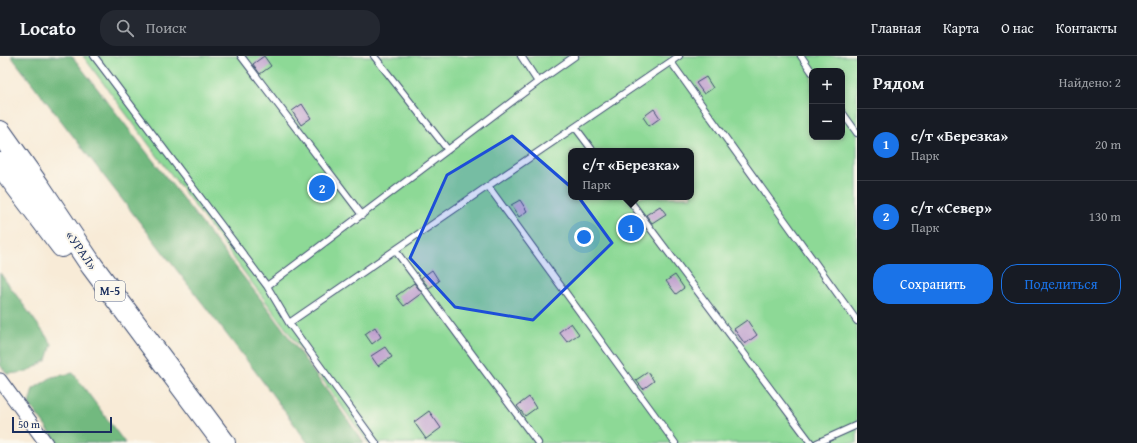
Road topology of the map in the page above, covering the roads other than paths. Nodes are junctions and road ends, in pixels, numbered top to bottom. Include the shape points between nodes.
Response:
1 (94, 56) edge
2 (241, 56) edge
3 (374, 56) edge
4 (521, 56) edge
5 (575, 56) edge
6 (679, 56) edge
7 (801, 56) edge
8 (671, 62) junction
9 (809, 68) edge
10 (538, 82) junction
11 (845, 116) edge
12 (575, 128) junction
13 (0, 132) edge
14 (857, 133) edge
15 (591, 148) edge
16 (448, 150) junction
17 (0, 164) edge
18 (488, 186) junction
19 (629, 200) edge
20 (362, 215) junction
21 (395, 250) junction
22 (267, 286) junction
23 (857, 321) edge
24 (289, 323) junction
25 (0, 380) edge
26 (857, 425) edge
27 (46, 443) edge
28 (206, 443) edge
29 (224, 443) edge
30 (376, 443) edge
31 (538, 443) edge
32 (674, 443) edge
33 (811, 443) edge
34 (817, 443) edge

1 - 22 lane
2 - 20 lane
3 - 16 lane
4 - 10 lane
5 - 10 lane
6 - 8 lane
7 - 9 lane
8 - 12 lane
8 - 23 lane
10 - 16 lane
11 - 14 lane
12 - 15 lane
12 - 18 lane
13 - 29 highway, «УРАЛ» / М-5 via 92,266
16 - 20 lane
17 - 28 highway, «УРАЛ» / М-5
18 - 21 lane
18 - 32 lane
19 - 33 lane
20 - 22 lane
21 - 24 lane
21 - 31 lane
22 - 24 lane
24 - 30 lane
25 - 27 street
26 - 34 lane

